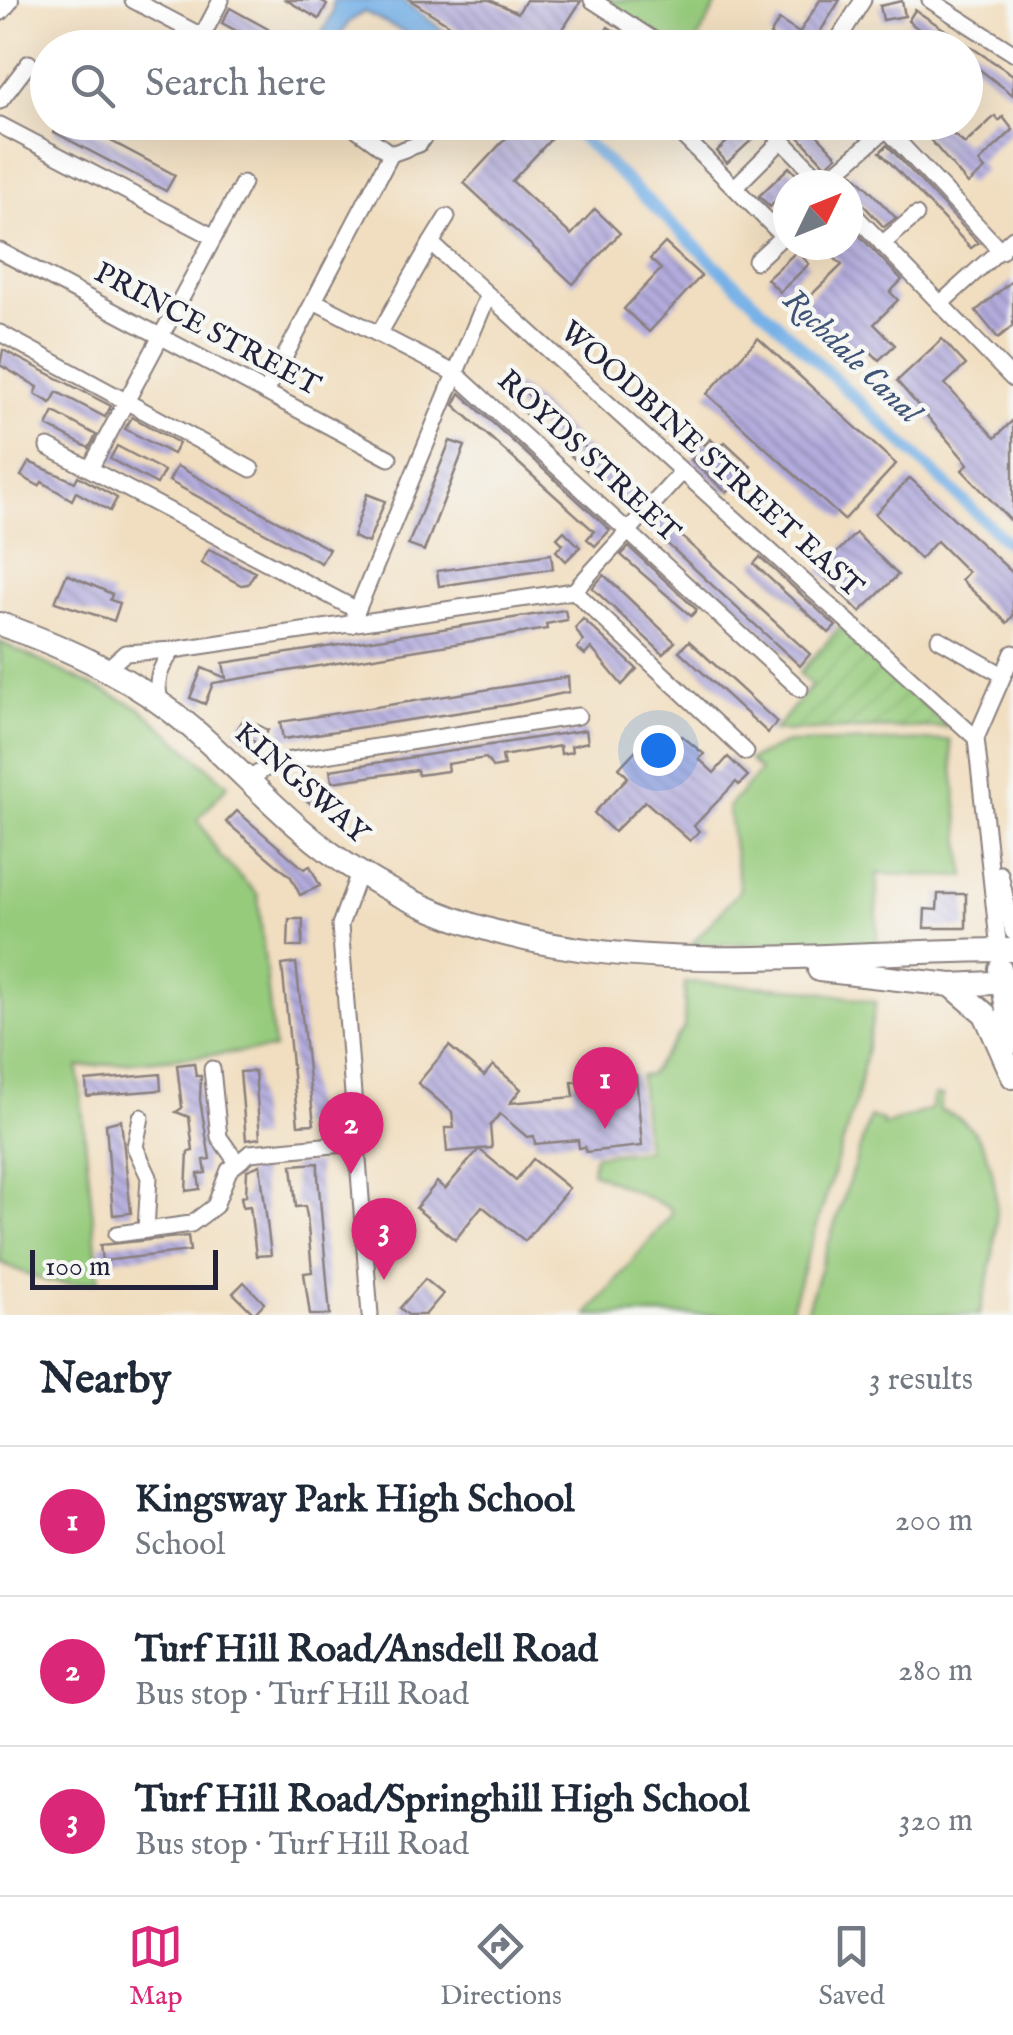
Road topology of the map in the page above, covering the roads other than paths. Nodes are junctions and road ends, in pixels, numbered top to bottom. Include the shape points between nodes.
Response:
1 (8, 0) edge
2 (133, 0) edge
3 (221, 0) edge
4 (592, 0) edge
5 (863, 0) edge
6 (930, 0) edge
7 (0, 10) edge
8 (181, 30) edge
9 (205, 30) edge
10 (638, 30) edge
11 (844, 30) edge
12 (977, 30) edge
13 (983, 34) edge
14 (1013, 53) edge
15 (29, 62) dead end
16 (0, 102) edge
17 (0, 124) edge
18 (30, 140) edge
19 (30, 140) edge
20 (372, 140) edge
21 (422, 140) edge
22 (688, 140) edge
23 (782, 140) joint
24 (869, 140) edge
25 (896, 140) edge
26 (398, 152) junction
27 (811, 170) edge
28 (839, 170) edge
29 (243, 183) dead end
30 (737, 185) junction
31 (916, 215) dead end
32 (446, 217) dead end
33 (863, 224) edge
34 (214, 238) junction
35 (1013, 238) edge
36 (882, 244) junction
37 (426, 250) junction
38 (1000, 250) junction
39 (0, 251) edge
40 (756, 261) dead end
41 (488, 296) junction
42 (314, 300) junction
43 (940, 304) junction
44 (0, 334) edge
45 (379, 334) junction
46 (161, 336) junction
47 (456, 374) junction
48 (1013, 379) edge
49 (266, 392) junction
50 (126, 401) junction
51 (48, 447) dead end
52 (389, 458) dead end
53 (90, 468) junction
54 (252, 469) dead end
55 (682, 472) junction
56 (628, 532) junction
57 (574, 591) junction
58 (354, 618) junction
59 (0, 624) edge
60 (938, 639) dead end
61 (174, 650) junction
62 (1013, 653) edge
63 (108, 668) junction
64 (1003, 675) junction
65 (800, 689) dead end
66 (161, 704) junction
67 (578, 716) dead end
68 (976, 738) junction
69 (746, 752) dead end
70 (247, 781) junction
71 (988, 822) junction
72 (359, 873) junction
73 (762, 957) junction
74 (1008, 962) edge
75 (951, 984) junction
76 (1013, 1042) edge
77 (212, 1069) dead end
78 (1013, 1077) edge
79 (141, 1117) dead end
80 (354, 1144) junction
81 (236, 1161) junction
82 (146, 1230) junction
83 (116, 1234) dead end
84 (370, 1315) edge

1 - 7 main road
2 - 8 street
3 - 9 street
4 - 10 street
5 - 11 street
6 - 12 street
13 - 14 street
15 - 16 street
17 - 19 street
18 - 34 street
20 - 26 street
21 - 26 street
22 - 30 street
23 - 27 street
23 - 30 street
24 - 28 street
25 - 38 street
26 - 42 street
29 - 34 street
30 - 40 street via 784,236
31 - 36 street
32 - 37 street
33 - 36 street
34 - 46 street
35 - 38 street
36 - 43 street
37 - 41 street, WOODBINE STREET EAST
37 - 45 street
38 - 43 street
39 - 46 street, PRINCE STREET
41 - 47 street
41 - 55 street, WOODBINE STREET EAST
42 - 45 street, ROYDS STREET
42 - 49 street
43 - 48 street
44 - 50 street
45 - 47 street, ROYDS STREET
46 - 49 street, PRINCE STREET
46 - 50 street
47 - 56 street, ROYDS STREET
47 - 58 street
49 - 52 street, PRINCE STREET
50 - 53 street
50 - 54 street
51 - 53 street
53 - 58 street
55 - 56 street
55 - 68 street, WOODBINE STREET EAST
56 - 57 street
56 - 65 street, ROYDS STREET
57 - 58 street
57 - 69 street
58 - 61 street
59 - 63 highway, KINGSWAY
60 - 64 street
61 - 63 street via 124,653
61 - 66 street via 160,668
62 - 64 street
63 - 66 highway, KINGSWAY
64 - 68 street
66 - 70 highway, KINGSWAY
67 - 70 street via 273,763
68 - 71 street
70 - 72 highway, KINGSWAY
71 - 74 street
71 - 74 street
72 - 73 highway, KINGSWAY via 465,924 573,950
72 - 80 street via 340,926
73 - 74 highway, KINGSWAY via 834,959 881,951
73 - 75 highway, KINGSWAY via 822,971
74 - 75 highway, KINGSWAY
74 - 76 highway
75 - 78 highway via 985,1014
77 - 81 street via 222,1091 219,1137
79 - 82 street via 136,1148 148,1177
80 - 81 street
80 - 84 street
81 - 82 street via 215,1206 191,1224
82 - 83 street

